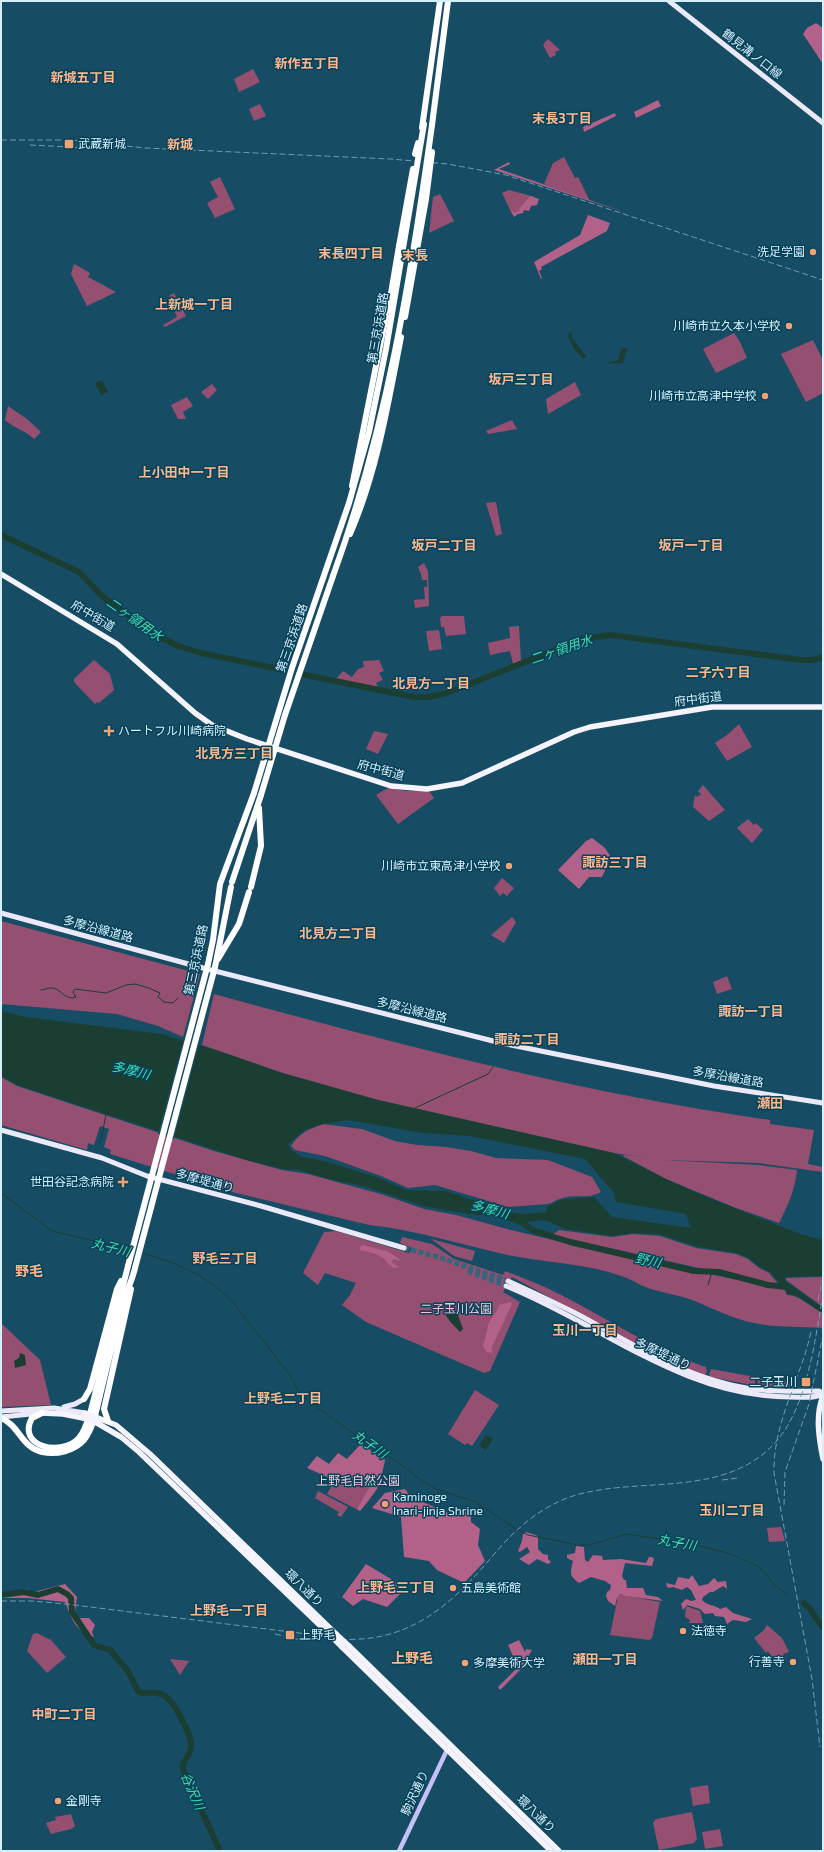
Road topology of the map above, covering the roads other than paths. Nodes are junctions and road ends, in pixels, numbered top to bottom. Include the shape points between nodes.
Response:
1 (440, 1) edge
2 (448, 1) edge
3 (669, 1) edge
4 (823, 123) edge
5 (424, 124) junction
6 (432, 125) junction
7 (405, 317) dead end
8 (393, 322) dead end
9 (384, 329) junction
10 (401, 337) dead end
11 (349, 503) junction
12 (342, 550) junction
13 (1, 574) edge
14 (823, 708) edge
15 (259, 802) junction
16 (1, 913) edge
17 (215, 965) junction
18 (823, 1103) edge
19 (1, 1130) edge
20 (404, 1248) tunnel mouth
21 (127, 1269) junction
22 (133, 1277) junction
23 (507, 1284) tunnel mouth
24 (823, 1394) edge
25 (84, 1399) joint
26 (59, 1408) junction
27 (1, 1412) edge
28 (42, 1413) junction
29 (84, 1416) junction
30 (1, 1418) edge
31 (98, 1420) junction
32 (108, 1421) junction
33 (823, 1459) edge
34 (448, 1747) junction
35 (399, 1851) edge
36 (551, 1851) edge
37 (559, 1851) edge

1 - 5 highway, 第三京浜道路
2 - 6 highway, 第三京浜道路
3 - 4 main road, 鶴見溝ノ口線
5 - 9 highway, bridge via 415,154
5 - 11 highway, 第三京浜道路, bridge via 386,349 369,432
6 - 7 highway, bridge via 431,164
6 - 12 highway, 第三京浜道路, bridge via 411,261 389,377 367,471
8 - 9 highway via 388,323
9 - 11 highway, bridge via 356,456
10 - 12 highway, bridge via 381,439 363,500
11 - 21 highway, 第三京浜道路, bridge via 292,668 254,793 220,884 208,964
12 - 15 highway, 第三京浜道路, bridge via 300,670
13 - 14 highway, 府中街道 via 117,644 212,725 252,741 369,780 398,787 427,789 462,783 590,727 712,707
15 - 17 highway, 第三京浜道路 via 231,884
15 - 17 highway via 261,846 250,889 239,924
16 - 18 main road, 多摩沿線道路 via 202,968 499,1042 714,1086
17 - 22 highway, 第三京浜道路, bridge
19 - 20 main road, 多摩堤通り via 102,1158 147,1176
21 - 25 highway via 117,1289 90,1389
21 - 28 highway via 83,1432 75,1441 65,1446 51,1448 40,1445 31,1436 29,1426 32,1418
22 - 30 highway via 123,1304 96,1411 90,1430 83,1440 66,1451 41,1452 27,1445 8,1422
22 - 32 highway via 104,1409
23 - 24 main road, 多摩堤通り via 560,1310 643,1357 698,1380 730,1390 770,1396 813,1397
24 - 33 highway via 819,1431
25 - 26 main road
26 - 27 main road, 環八通り
26 - 29 main road, 環八通り
28 - 29 highway, 環八通り
28 - 30 main road, 環八通り
29 - 31 highway, 環八通り, bridge
31 - 32 highway, 環八通り
31 - 34 highway, 環八通り, bridge via 139,1452
32 - 34 highway, 環八通り, bridge via 154,1458 349,1646
34 - 35 main road, 駒沢通り
34 - 36 highway, 環八通り
34 - 37 highway, 環八通り

